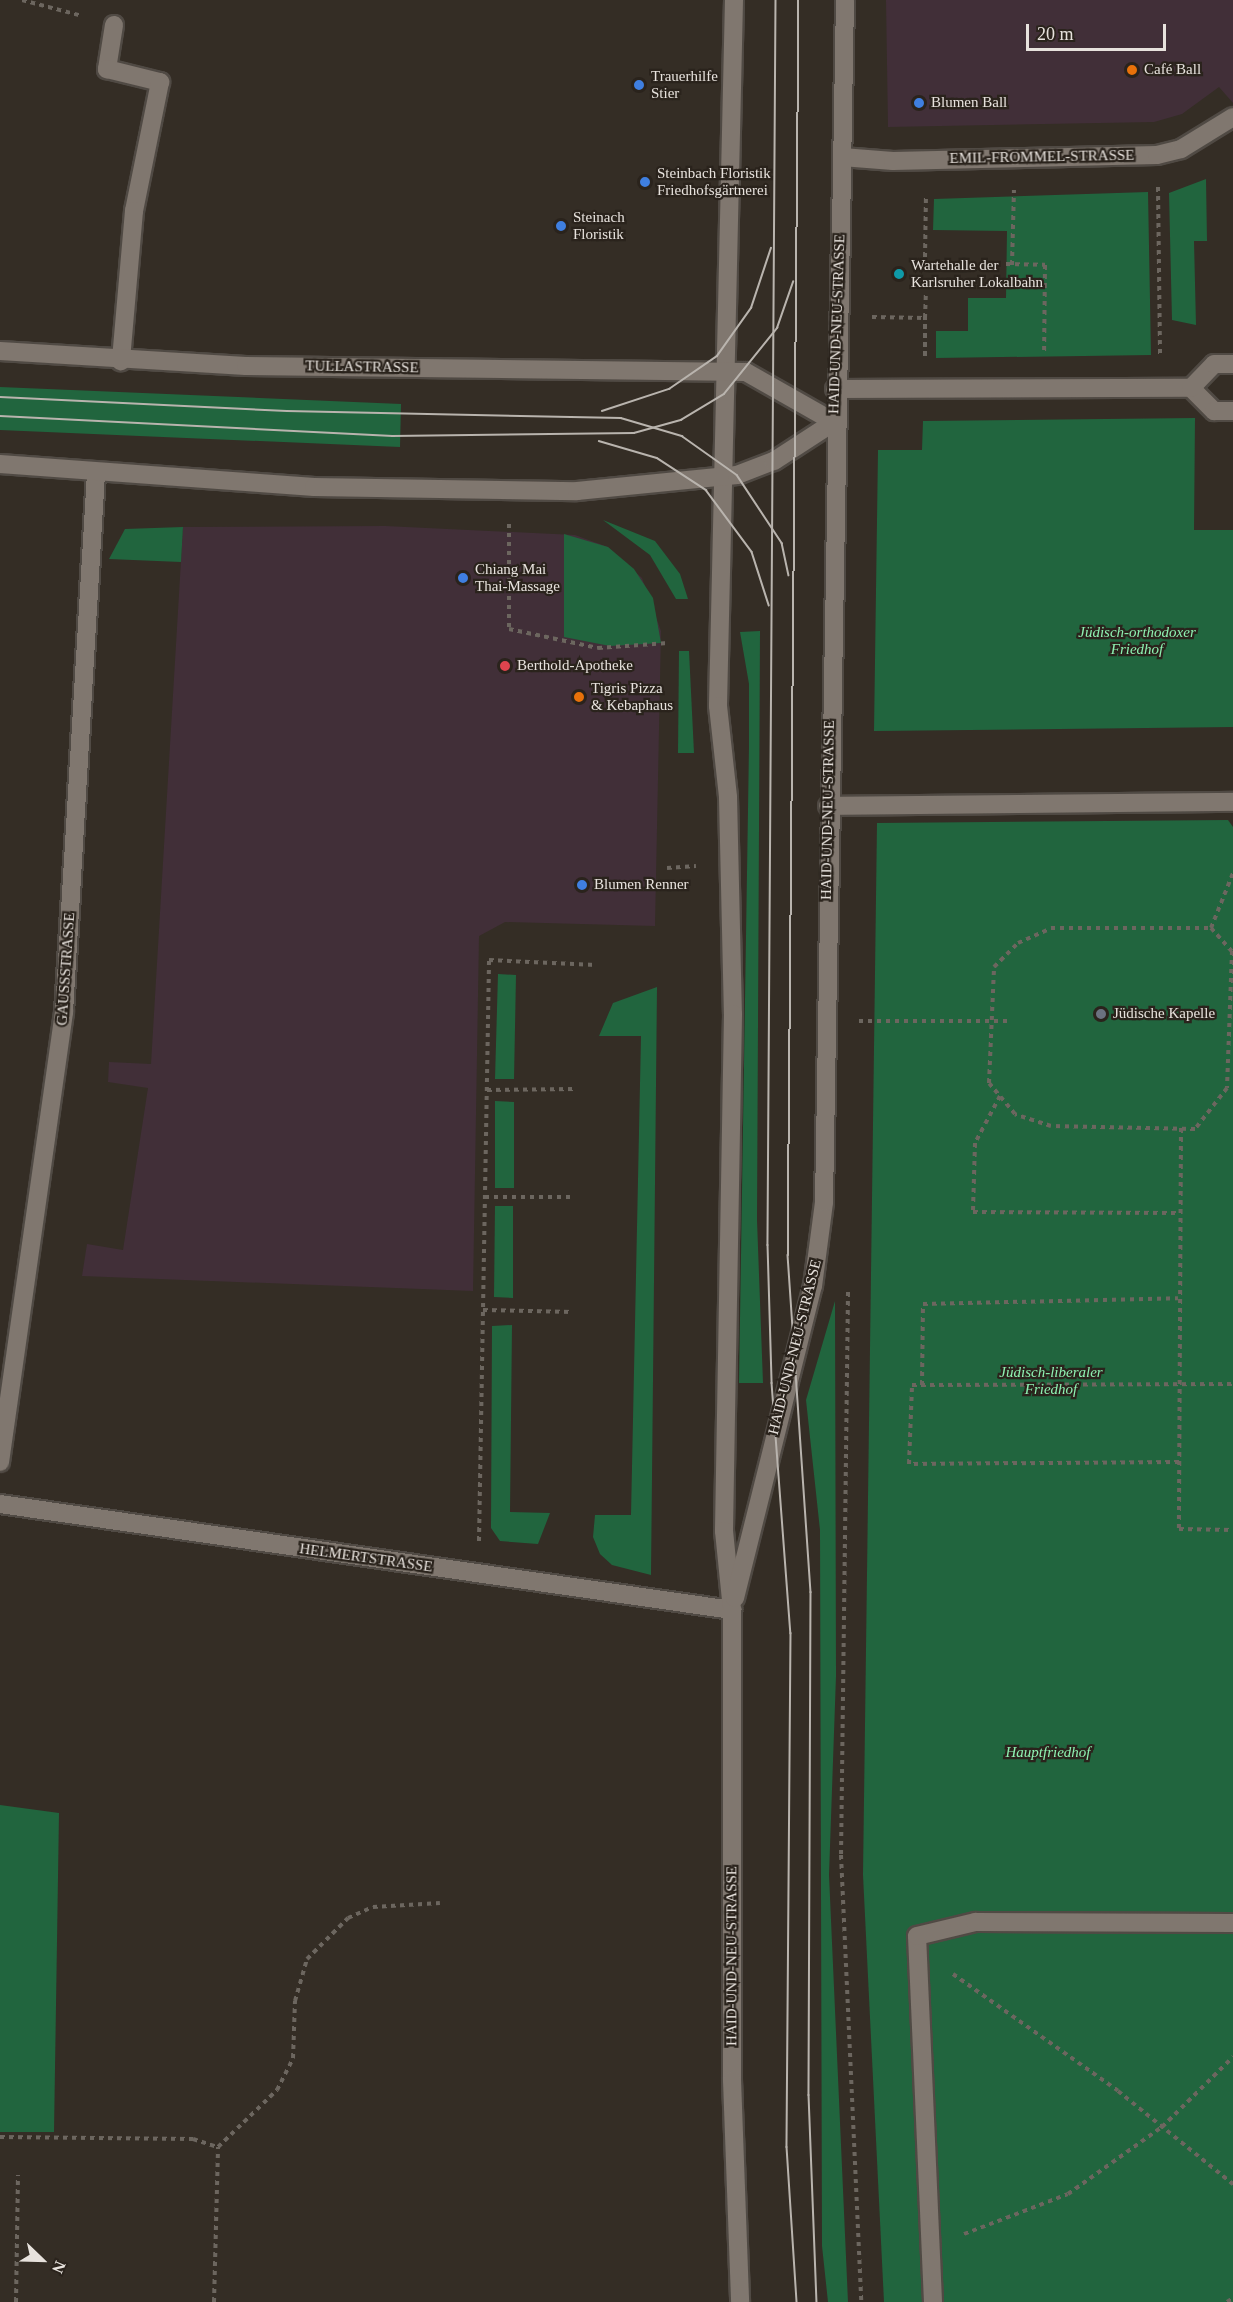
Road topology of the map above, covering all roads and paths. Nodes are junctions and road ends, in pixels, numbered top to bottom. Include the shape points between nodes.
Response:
1 (22, 0) edge
2 (734, 0) edge
3 (845, 0) edge
4 (114, 25) joint
5 (1233, 117) edge
6 (1157, 155) junction
7 (842, 157) junction
8 (1015, 158) junction
9 (927, 160) junction
10 (925, 257) dead end
11 (1006, 264) dead end
12 (1012, 265) junction
13 (926, 291) dead end
14 (837, 317) junction
15 (0, 351) edge
16 (121, 361) junction
17 (1233, 364) edge
18 (724, 370) junction
19 (1044, 388) junction
20 (1161, 388) junction
21 (1191, 388) junction
22 (835, 389) junction
23 (1233, 411) edge
24 (834, 422) junction
25 (0, 464) edge
26 (96, 473) junction
27 (722, 478) junction
28 (509, 521) dead end
29 (668, 643) dead end
30 (1233, 802) edge
31 (828, 806) junction
32 (1233, 873) edge
33 (1211, 928) junction
34 (596, 965) dead end
35 (874, 1021) dead end
36 (991, 1021) junction
37 (1011, 1021) dead end
38 (576, 1089) dead end
39 (487, 1090) junction
40 (1000, 1096) junction
41 (1181, 1128) junction
42 (485, 1197) junction
43 (575, 1197) dead end
44 (1178, 1213) junction
45 (848, 1281) dead end
46 (1178, 1298) junction
47 (483, 1310) junction
48 (573, 1312) dead end
49 (1178, 1384) junction
50 (1233, 1384) edge
51 (922, 1385) junction
52 (0, 1462) edge
53 (1179, 1462) junction
54 (0, 1504) edge
55 (1233, 1530) edge
56 (478, 1574) junction
57 (732, 1610) junction
58 (440, 1903) dead end
59 (1233, 1923) edge
60 (916, 1936) junction
61 (1233, 2057) edge
62 (1162, 2127) junction
63 (0, 2137) edge
64 (219, 2147) junction
65 (18, 2175) dead end
66 (1233, 2184) edge
67 (931, 2241) junction
68 (1233, 2298) edge
69 (16, 2302) edge
70 (214, 2302) edge
71 (740, 2302) edge
72 (861, 2302) edge
73 (933, 2302) edge
74 (1227, 2302) edge

1 - 4 path
2 - 18 main road, HAID-UND-NEU-STRASSE
3 - 7 main road, HAID-UND-NEU-STRASSE
4 - 16 main road via 106,69 160,82 134,211
5 - 6 main road, EMIL-FROMMEL-STRASSE via 1181,149
6 - 8 main road, EMIL-FROMMEL-STRASSE
6 - 20 path
7 - 9 main road, EMIL-FROMMEL-STRASSE
7 - 14 main road, HAID-UND-NEU-STRASSE
8 - 9 main road, EMIL-FROMMEL-STRASSE
8 - 12 path
9 - 10 path
11 - 12 path
12 - 19 path via 1044,265
13 - 14 path via 925,318
14 - 22 main road, HAID-UND-NEU-STRASSE
15 - 16 main road, TULLASTRASSE
16 - 18 main road, TULLASTRASSE
17 - 21 main road via 1214,364
18 - 24 main road, TULLASTRASSE via 760,376
18 - 27 main road, HAID-UND-NEU-STRASSE
19 - 20 main road
19 - 22 main road
20 - 21 main road
21 - 23 main road via 1214,411
22 - 24 main road, HAID-UND-NEU-STRASSE
24 - 27 main road via 774,461
24 - 31 main road, HAID-UND-NEU-STRASSE
25 - 26 main road
26 - 27 main road via 314,487 555,491
26 - 52 main road, GAUSSSTRASSE via 64,1011
27 - 57 main road, HAID-UND-NEU-STRASSE via 718,706 728,797 733,1014 724,1531
28 - 29 path via 509,629 598,648
30 - 31 main road
31 - 57 main road, HAID-UND-NEU-STRASSE via 821,1244
32 - 33 path
33 - 36 path via 1051,928 1018,942 994,967
33 - 41 path via 1233,951 1227,1088 1195,1129
34 - 39 path via 489,960
35 - 36 path
36 - 37 path
36 - 40 path via 989,1083
38 - 39 path
39 - 42 path
40 - 41 path via 1016,1114 1051,1126
40 - 44 path via 975,1143 973,1212
41 - 44 path
42 - 43 path
42 - 47 path
44 - 46 path
45 - 72 path via 841,1855
46 - 49 path
46 - 51 path via 923,1304
47 - 48 path
47 - 56 path
49 - 50 path
49 - 51 path
49 - 53 path
51 - 53 path via 912,1385 909,1464
53 - 55 path via 1179,1529
54 - 56 main road, HELMERTSTRASSE
56 - 57 main road, HELMERTSTRASSE
57 - 71 main road, HAID-UND-NEU-STRASSE via 732,2080
58 - 64 path via 373,1907 348,1918 307,1959 295,2001 293,2058 277,2090
59 - 60 main road via 975,1922
60 - 62 path via 959,1980
60 - 67 main road
61 - 62 path
62 - 66 path
62 - 67 path via 1068,2194 960,2236
63 - 64 path via 193,2139
64 - 70 path
65 - 69 path
67 - 73 main road
68 - 74 path

